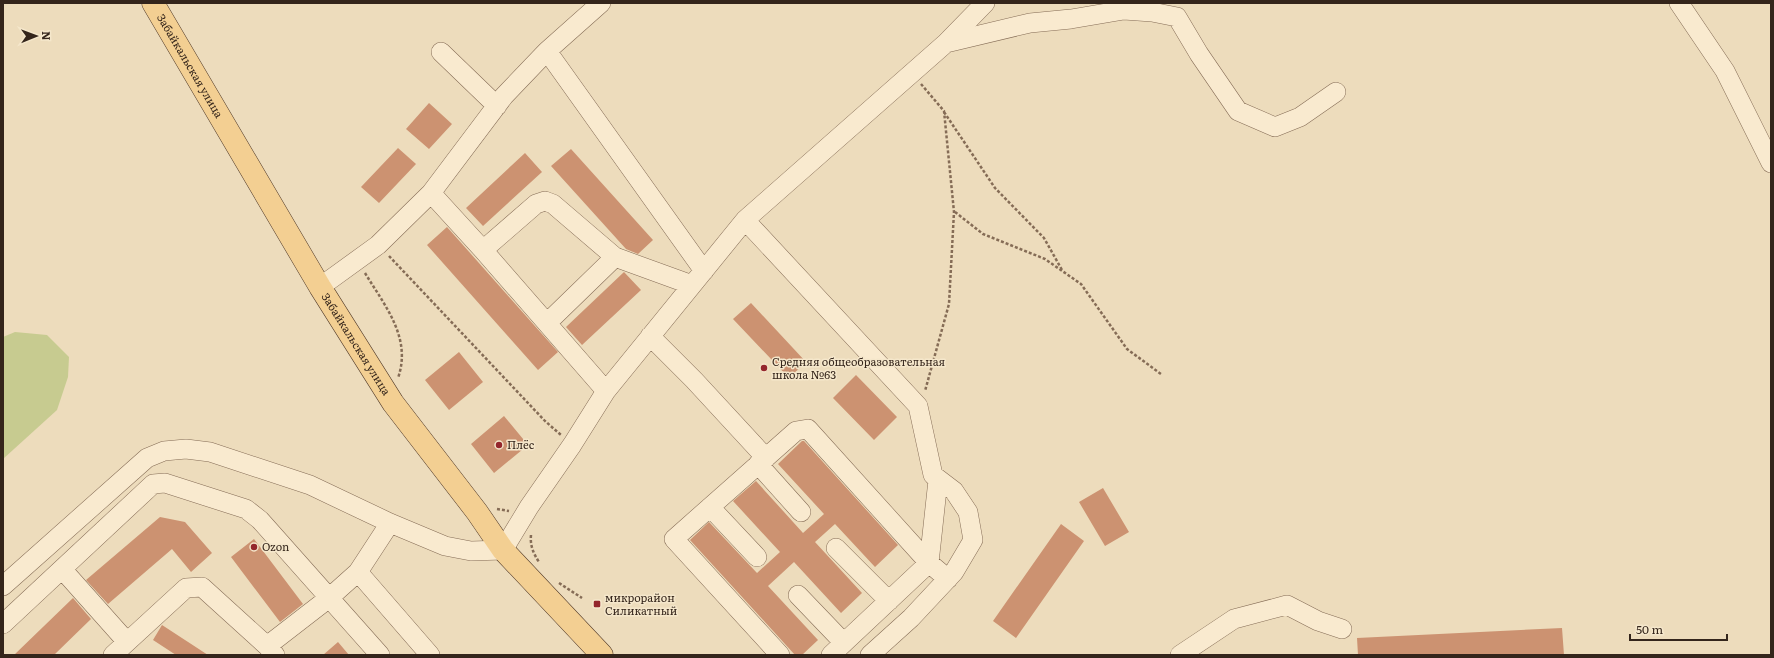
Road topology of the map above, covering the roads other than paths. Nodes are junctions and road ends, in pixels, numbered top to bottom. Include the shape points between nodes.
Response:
1 (153, 3) edge
2 (601, 3) edge
3 (985, 3) edge
4 (1679, 3) edge
5 (1151, 8) edge
6 (946, 43) junction
7 (547, 51) junction
8 (441, 52) dead end
9 (1336, 92) dead end
10 (497, 106) junction
11 (1771, 163) edge
12 (431, 193) junction
13 (745, 220) junction
14 (484, 250) junction
15 (615, 257) junction
16 (704, 271) junction
17 (692, 285) junction
18 (320, 287) junction
19 (547, 323) junction
20 (650, 336) junction
21 (606, 391) junction
22 (762, 461) junction
23 (938, 480) junction
24 (710, 507) junction
25 (801, 512) dead end
26 (390, 524) junction
27 (836, 548) dead end
28 (503, 550) junction
29 (757, 556) dead end
30 (929, 563) junction
31 (62, 569) junction
32 (358, 572) junction
33 (948, 579) junction
34 (3, 586) edge
35 (798, 595) dead end
36 (329, 598) junction
37 (889, 601) junction
38 (3, 624) edge
39 (1342, 629) dead end
40 (127, 642) junction
41 (838, 649) edge
42 (271, 650) edge
43 (113, 655) edge
44 (380, 655) edge
45 (430, 655) edge
46 (602, 655) edge
47 (780, 655) edge
48 (870, 655) edge
49 (1180, 655) edge

1 - 18 main road, Забайкальская улица
2 - 7 street
3 - 6 street
4 - 11 street via 1725,71
5 - 6 street via 1030,23
5 - 9 street via 1177,17 1238,111 1275,126 1300,117
6 - 13 street
7 - 10 street
7 - 16 street
8 - 10 street
10 - 12 street
12 - 14 street
12 - 18 street via 378,244
13 - 16 street
13 - 23 street via 918,406 933,475
14 - 15 street via 536,204 545,201 553,204
14 - 19 street
15 - 17 street
15 - 19 street
16 - 17 street
17 - 20 street
18 - 28 main road, Забайкальская улица via 393,403
19 - 21 street
20 - 21 street
20 - 22 street via 694,380
21 - 28 street
22 - 24 street
22 - 25 street
22 - 30 street via 796,431 808,429
23 - 30 street
23 - 33 street via 954,491 968,512 974,540
24 - 29 street
24 - 47 street via 674,538
26 - 28 street via 445,546 471,551
26 - 32 street
26 - 34 street via 310,485 217,455 186,449 164,451 147,458
27 - 37 street
28 - 46 main road, Забайкальская улица
30 - 33 street
30 - 37 street
31 - 36 street via 153,484 165,483 246,509 260,520
31 - 38 street
31 - 40 street
32 - 36 street
32 - 45 street
33 - 48 street via 911,618
35 - 41 street
36 - 42 street
36 - 44 street
37 - 41 street
39 - 49 street via 1318,621 1287,605 1234,619
40 - 42 street via 186,588 202,587
40 - 43 street

